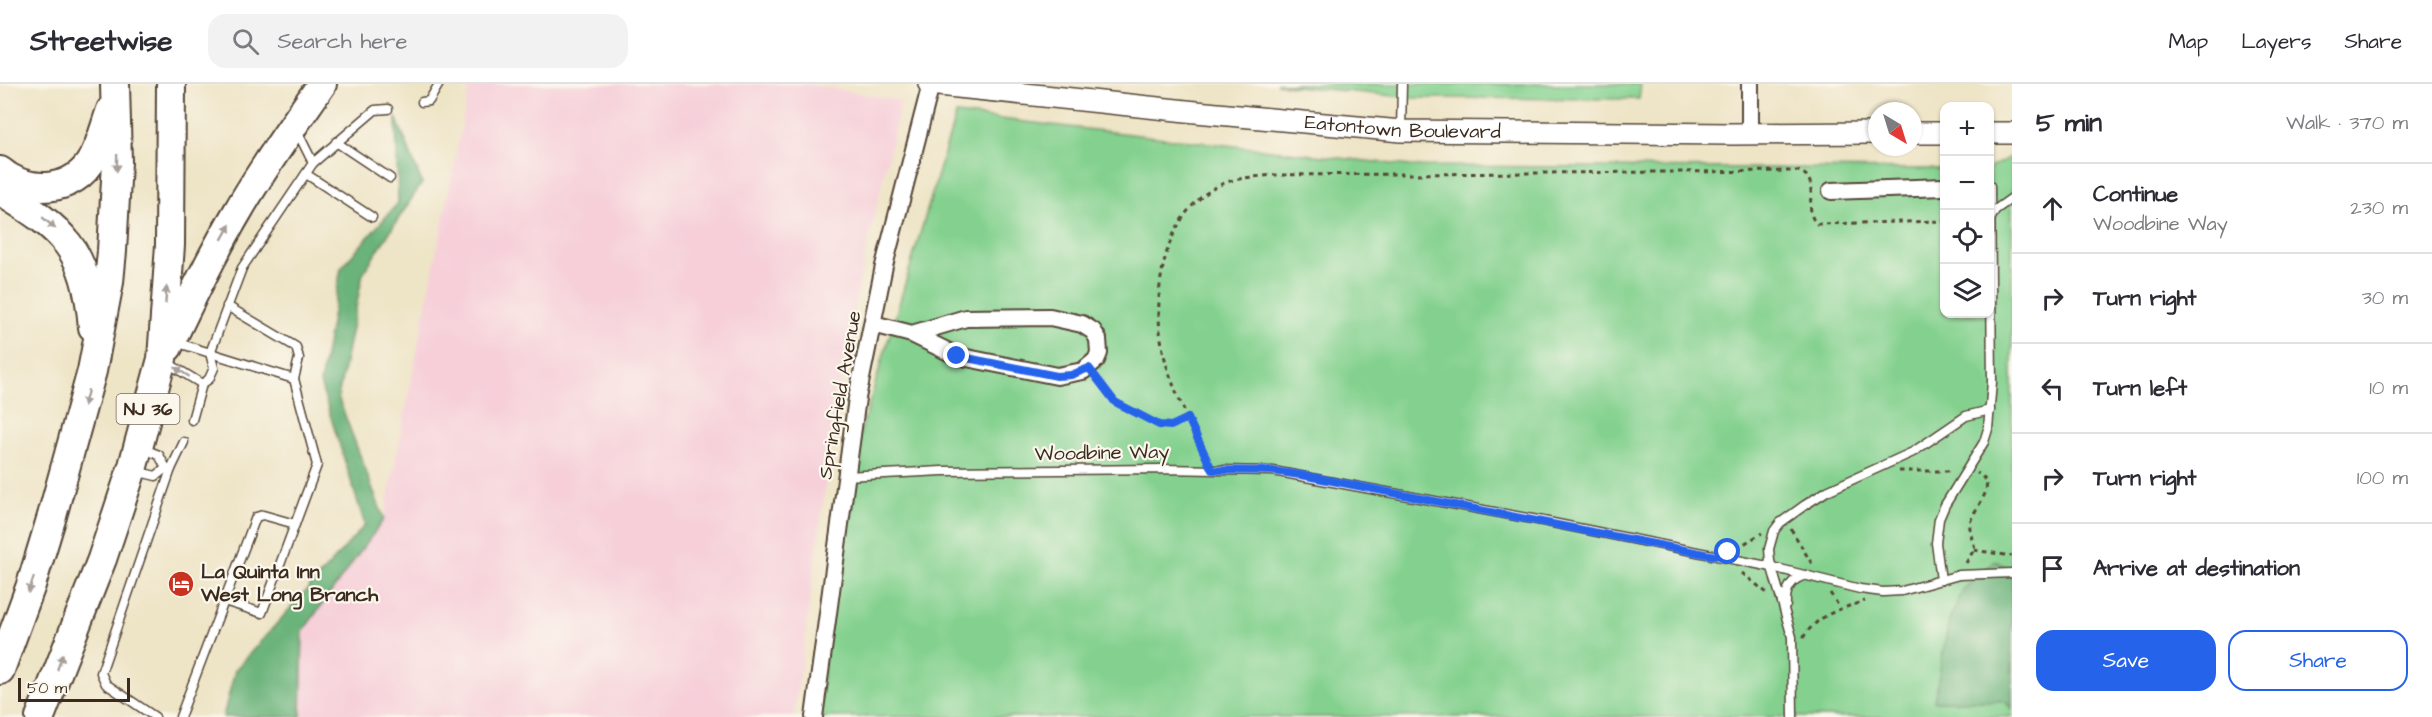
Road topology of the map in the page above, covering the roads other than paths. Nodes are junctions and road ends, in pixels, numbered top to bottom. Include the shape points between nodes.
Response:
1 (171, 84) edge
2 (322, 84) edge
3 (439, 84) edge
4 (930, 84) edge
5 (1402, 84) edge
6 (1750, 84) edge
7 (116, 91) edge
8 (422, 102) dead end
9 (388, 109) dead end
10 (294, 125) junction
11 (1401, 131) junction
12 (1750, 133) junction
13 (1868, 133) edge
14 (1922, 133) edge
15 (1940, 133) edge
16 (1994, 133) edge
17 (2012, 133) edge
18 (336, 142) junction
19 (313, 163) junction
20 (0, 171) edge
21 (306, 174) junction
22 (390, 178) dead end
23 (1940, 187) edge
24 (1831, 191) dead end
25 (0, 192) edge
26 (2012, 198) edge
27 (1994, 212) edge
28 (372, 217) dead end
29 (1990, 264) edge
30 (226, 306) junction
31 (873, 324) junction
32 (912, 334) junction
33 (165, 346) junction
34 (95, 351) junction
35 (210, 353) junction
36 (294, 379) junction
37 (202, 384) junction
38 (1990, 410) junction
39 (192, 420) dead end
40 (184, 442) dead end
41 (135, 459) junction
42 (169, 468) junction
43 (846, 476) junction
44 (295, 524) junction
45 (1772, 567) junction
46 (2012, 573) edge
47 (1809, 575) junction
48 (1941, 580) junction
49 (224, 601) junction
50 (1786, 611) junction
51 (0, 670) edge
52 (40, 717) edge
53 (155, 717) edge
54 (180, 717) edge
55 (814, 717) edge
56 (1793, 717) edge

33 -> 1 highway, NJ 36
2 - 10 highway
3 - 8 lane via 429,101
4 - 11 street, Eatontown Boulevard
4 - 31 street, Springfield Avenue
5 - 11 lane
6 - 12 street
7 - 20 highway via 93,158 76,177 49,188 36,188 18,183
7 -> 34 highway, NJ 36 via 112,251
9 - 18 lane via 375,110
10 - 19 lane
33 -> 10 highway via 237,212
11 - 12 street, Eatontown Boulevard
12 - 13 street, Eatontown Boulevard
14 - 15 street
16 - 17 street
18 - 19 lane
18 - 22 lane
19 - 21 lane
21 - 28 lane
21 - 30 lane via 242,268
23 - 24 street
25 -> 34 highway via 48,222 73,251 91,301
26 - 27 lane
29 - 38 lane
30 - 35 lane
30 - 36 lane via 296,347 299,358
31 - 32 street
31 - 43 street, Springfield Avenue
32 - 32 street via 957,356 1057,376 1089,368 1099,353 1093,331 1082,324 1050,317 966,318
33 - 35 lane
37 -> 33 lane
33 - 41 highway, NJ 36
34 -> 51 highway, NJ 36 via 82,413 52,516
35 - 36 lane
35 - 37 lane via 214,368 209,380
36 - 44 lane via 316,465
37 - 39 lane
38 - 45 lane via 1966,416 1913,452 1827,491 1780,523 1769,549
38 - 48 lane via 1984,442 1939,519 1936,543
40 - 42 lane
41 - 42 lane via 159,455
41 - 42 lane via 156,476
52 -> 41 highway, NJ 36 via 90,593
42 - 53 lane via 101,673 106,684
43 - 45 lane, Woodbine Way via 942,471 1273,471
43 - 55 street, Springfield Avenue
44 - 49 lane via 263,515 256,517
44 - 49 lane via 262,613
45 - 47 lane, Woodbine Way
45 - 50 lane
46 - 48 lane, Woodbine Way via 1977,573
47 - 48 lane, Woodbine Way via 1883,592
47 - 50 lane via 1791,583 1785,597
49 - 54 lane
50 - 56 lane via 1794,665

